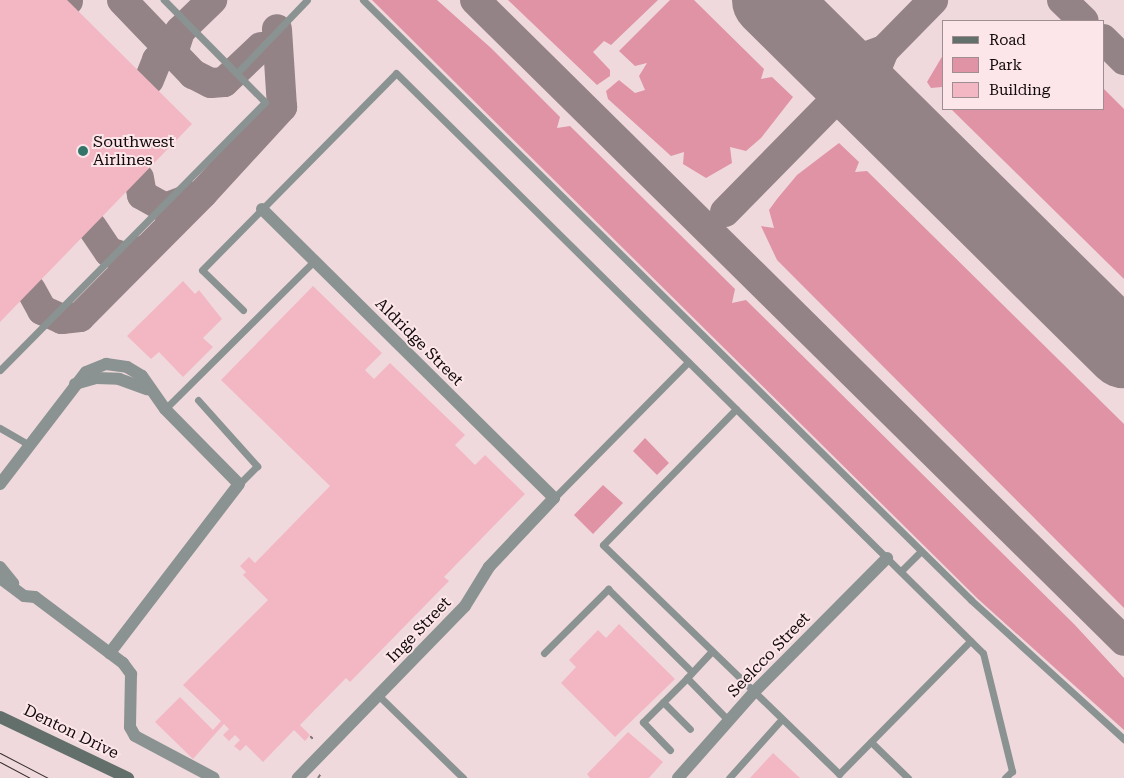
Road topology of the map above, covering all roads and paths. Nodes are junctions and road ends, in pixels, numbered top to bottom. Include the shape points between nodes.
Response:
1 (164, 0) edge
2 (308, 0) edge
3 (363, 0) edge
4 (237, 73) junction
5 (262, 209) junction
6 (314, 261) junction
7 (243, 310) dead end
8 (688, 362) junction
9 (0, 370) edge
10 (198, 400) dead end
11 (164, 409) junction
12 (736, 409) junction
13 (0, 428) edge
14 (30, 445) junction
15 (0, 484) edge
16 (239, 484) junction
17 (554, 498) junction
18 (921, 552) junction
19 (887, 558) junction
20 (0, 567) edge
21 (901, 572) junction
22 (0, 578) edge
23 (17, 589) junction
24 (970, 641) junction
25 (712, 651) junction
26 (110, 653) junction
27 (544, 653) dead end
28 (690, 675) junction
29 (754, 692) junction
30 (378, 695) junction
31 (663, 702) junction
32 (0, 716) edge
33 (782, 719) junction
34 (729, 721) junction
35 (690, 729) dead end
36 (310, 736) dead end
37 (1124, 739) edge
38 (314, 740) dead end
39 (871, 742) junction
40 (670, 750) dead end
41 (837, 776) edge
42 (128, 778) edge
43 (214, 778) edge
44 (298, 778) edge
45 (463, 778) edge
46 (678, 778) edge
47 (729, 778) edge
48 (908, 778) edge
49 (1005, 778) edge

1 - 4 lane
2 - 4 lane
3 - 18 lane
4 - 9 lane via 266,102
5 - 6 street, Aldridge Street
5 - 7 lane via 202,270
5 - 8 lane via 396,73
6 - 11 lane
6 - 17 street, Aldridge Street
8 - 12 lane
8 - 17 lane
10 - 16 lane via 257,466
11 - 14 street via 147,389 119,379 96,378 75,384
11 - 16 street
12 - 19 lane
12 - 25 lane via 603,545
13 - 14 lane
14 - 15 street
16 - 26 street
17 - 30 street, Inge Street via 489,567 465,606
18 - 21 lane
18 - 37 lane
19 - 21 lane
19 - 29 street, Seelcco Street
20 - 23 street
21 - 24 lane
22 - 23 street
23 - 26 street via 35,597
24 - 39 lane
24 - 49 lane via 983,654 1012,771
25 - 28 lane
25 - 29 lane
26 - 43 street via 131,674 130,727 135,736
27 - 28 lane via 608,589
28 - 31 lane
28 - 34 lane
29 - 33 lane
29 - 34 street, Seelcco Street
30 - 44 street, Inge Street
30 - 45 lane
31 - 35 lane
31 - 40 lane via 643,722
32 - 42 main road, Denton Drive
33 - 41 lane
33 - 47 lane
34 - 46 street, Seelcco Street
36 - 38 path
39 - 41 lane
39 - 48 lane

